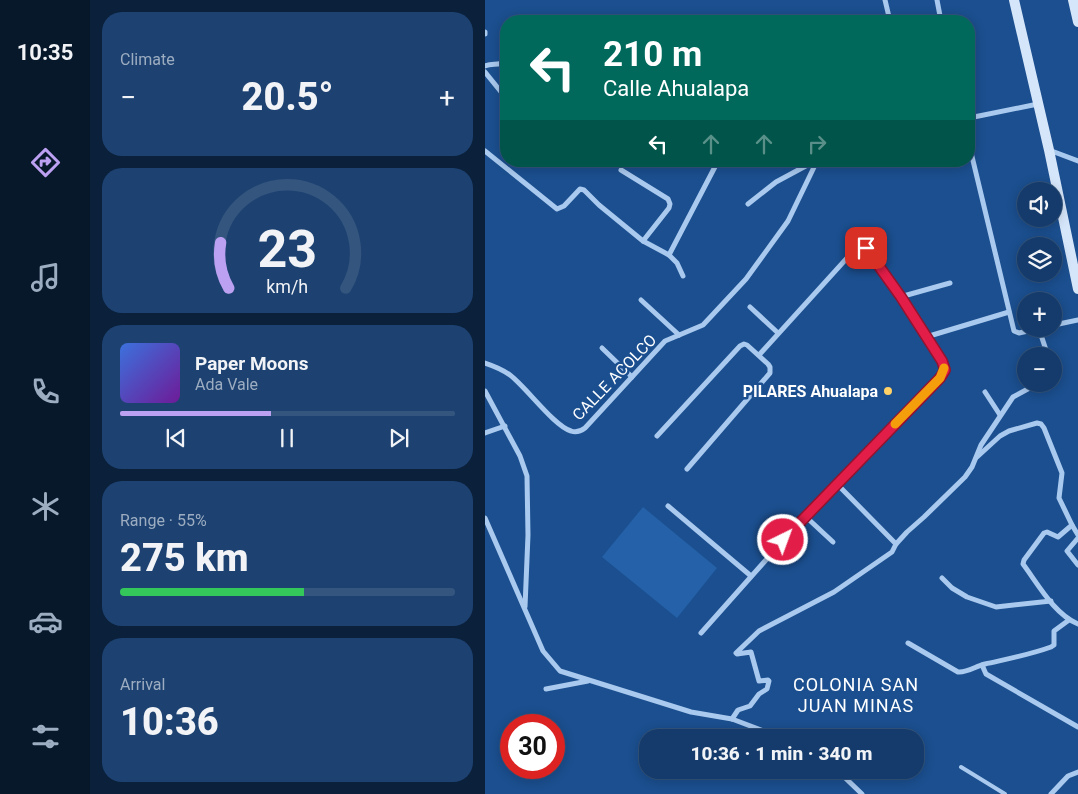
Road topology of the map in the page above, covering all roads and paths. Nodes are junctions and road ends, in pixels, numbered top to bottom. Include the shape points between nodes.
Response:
1 (885, 0) edge
2 (937, 0) edge
3 (1014, 0) edge
4 (1073, 0) edge
5 (889, 15) edge
6 (940, 15) edge
7 (1078, 20) edge
8 (500, 64) edge
9 (485, 66) edge
10 (485, 72) edge
11 (500, 91) edge
12 (1037, 104) junction
13 (975, 117) edge
14 (1049, 150) junction
15 (485, 151) edge
16 (1078, 161) edge
17 (500, 163) edge
18 (505, 167) edge
19 (715, 167) edge
20 (805, 167) edge
21 (813, 167) edge
22 (974, 167) edge
23 (621, 170) dead end
24 (749, 204) dead end
25 (643, 241) junction
26 (669, 254) junction
27 (683, 276) dead end
28 (950, 282) dead end
29 (1078, 289) edge
30 (901, 297) junction
31 (641, 300) dead end
32 (750, 308) dead end
33 (1009, 312) junction
34 (1078, 320) edge
35 (1062, 323) edge
36 (778, 333) junction
37 (1017, 333) edge
38 (679, 335) junction
39 (926, 337) junction
40 (602, 348) dead end
41 (759, 354) junction
42 (485, 363) edge
43 (632, 377) junction
44 (485, 390) edge
45 (985, 392) dead end
46 (1022, 392) edge
47 (1000, 415) junction
48 (505, 426) junction
49 (485, 433) edge
50 (657, 436) dead end
51 (976, 457) junction
52 (687, 469) dead end
53 (837, 484) junction
54 (668, 506) dead end
55 (805, 516) junction
56 (485, 518) edge
57 (1072, 525) junction
58 (1078, 536) edge
59 (833, 542) dead end
60 (896, 544) junction
61 (1078, 566) edge
62 (751, 576) junction
63 (942, 578) dead end
64 (1051, 601) junction
65 (525, 609) junction
66 (1069, 620) junction
67 (1078, 624) edge
68 (701, 633) dead end
69 (908, 644) dead end
70 (983, 665) junction
71 (589, 681) junction
72 (546, 688) dead end
73 (732, 719) junction
74 (1078, 727) edge
75 (758, 729) edge
76 (961, 767) dead end
77 (1078, 772) edge
78 (846, 779) edge
79 (862, 794) edge
80 (1005, 794) edge
81 (1051, 794) edge

1 - 5 street
2 - 6 street
3 - 12 street
4 - 7 street
8 - 9 street
10 - 11 street
12 - 13 street
12 - 14 street
14 - 16 street
14 - 29 street
15 - 17 street
18 - 25 street via 557,209 580,189 584,190
19 - 26 street
20 - 24 street via 776,182
21 - 38 street, CALLE ACOLCO via 788,220 746,279 703,325
22 - 33 street
23 - 25 street via 668,199 670,204
25 - 26 street
26 - 27 street
28 - 30 street
30 - 36 street via 866,248 857,247
30 - 39 street
31 - 38 street
32 - 36 street
33 - 37 street
33 - 39 street
34 - 35 street
36 - 41 street
38 - 43 street, CALLE ACOLCO via 665,341
39 - 53 street via 945,370
40 - 43 street
41 - 50 street via 747,345 740,346
41 - 52 street via 770,367 770,374
42 - 43 street, CALLE ACOLCO via 510,375 560,424 579,432
44 - 48 street
45 - 47 street
46 - 47 street via 1013,397
47 - 51 street
48 - 49 street
48 - 65 street via 528,482
51 - 57 street via 1009,431 1041,424 1062,473 1059,498
51 - 60 street via 965,477
53 - 55 street
53 - 60 street
54 - 62 street
55 - 59 street
55 - 62 street
56 - 65 street
57 - 58 street
57 - 64 street via 1057,537 1044,533 1024,560 1023,564
58 - 61 street via 1067,551
60 - 73 street via 892,552 834,592 759,631 736,653 751,652 759,681 769,681 767,689 750,706 738,710
62 - 68 street
63 - 64 street via 967,597 996,607
64 - 66 street
65 - 71 street via 543,651 561,671
66 - 67 street
66 - 70 street via 1054,631 1051,647
69 - 70 street via 958,672
70 - 74 street via 986,674
71 - 72 street
71 - 73 street via 691,712
73 - 75 street
76 - 80 lane
77 - 81 street via 1068,776
78 - 79 street

